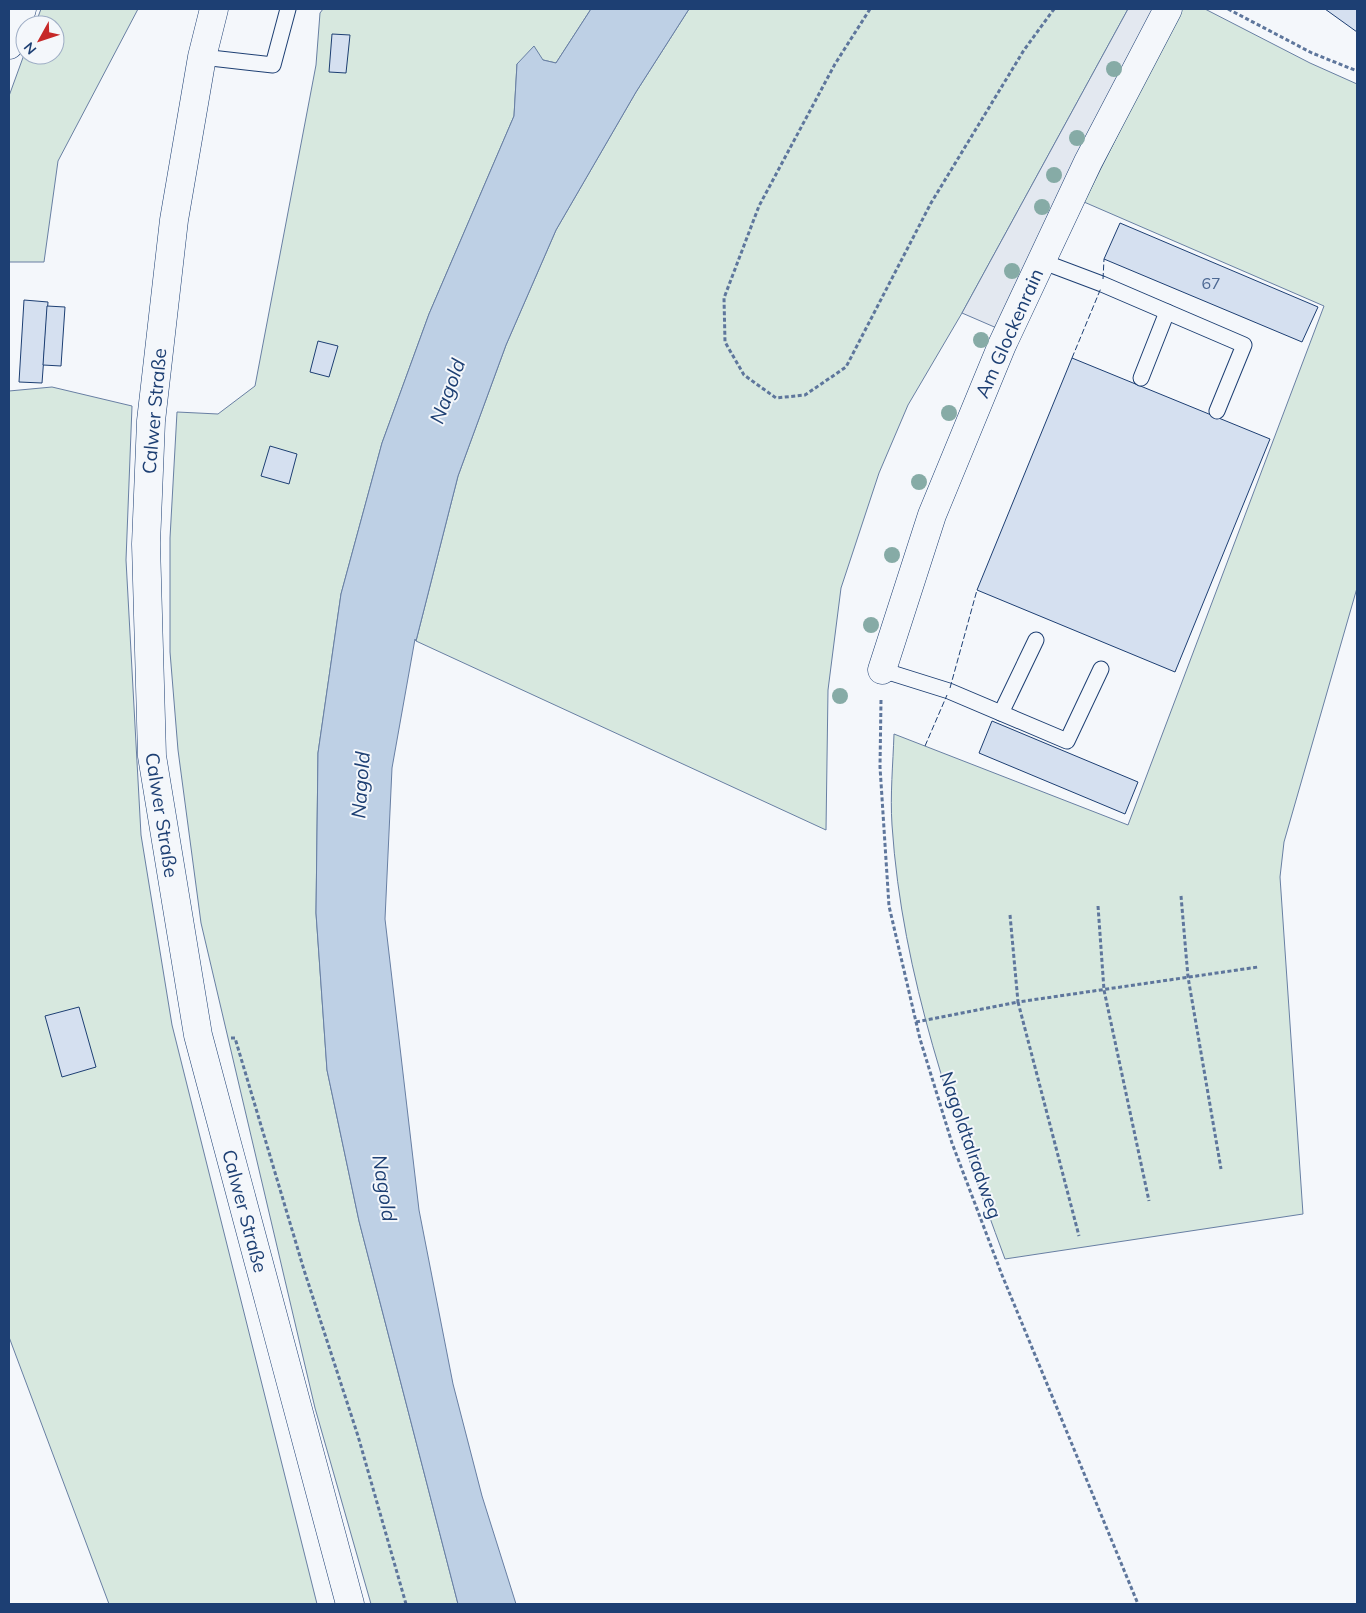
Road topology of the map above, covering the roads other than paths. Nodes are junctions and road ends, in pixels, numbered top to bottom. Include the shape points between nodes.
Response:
1 (22, 9) edge
2 (214, 9) edge
3 (288, 9) edge
4 (1168, 9) edge
5 (9, 45) edge
6 (202, 57) junction
7 (1041, 261) junction
8 (1167, 312) junction
9 (1141, 378) dead end
10 (1217, 410) dead end
11 (1036, 640) dead end
12 (1101, 669) dead end
13 (882, 670) joint
14 (1001, 713) junction
15 (350, 1604) edge

1 - 5 main road
2 - 6 main road, Calwer Straße
3 - 6 lane via 273,65
4 - 7 main road, Am Glockenrain via 1088,162
6 - 15 main road, Calwer Straße via 174,220 151,421 146,544 152,756 198,1035
7 - 8 lane
7 - 13 main road, Am Glockenrain via 1002,344 932,515
8 - 9 lane
8 - 10 lane via 1244,345
11 - 14 lane
12 - 14 lane via 1067,741
13 - 14 lane via 949,691

